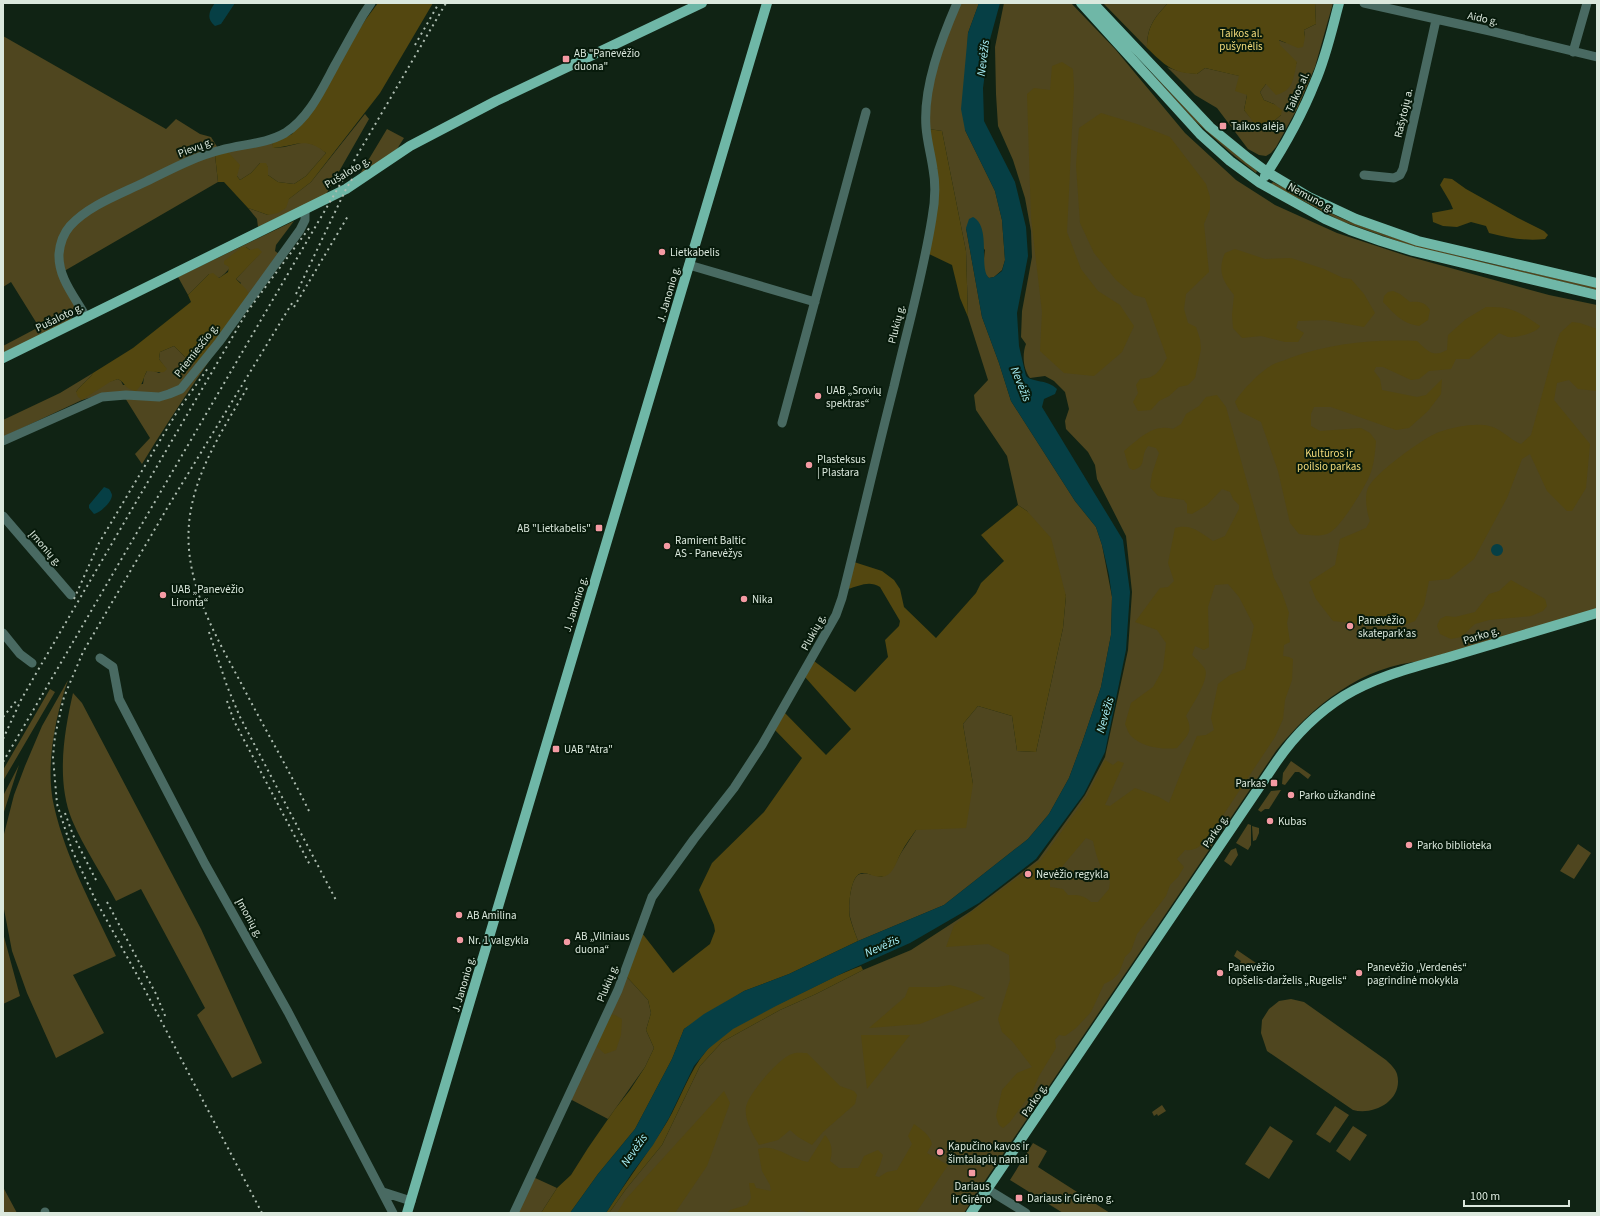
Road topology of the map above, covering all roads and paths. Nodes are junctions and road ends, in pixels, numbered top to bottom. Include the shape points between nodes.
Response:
1 (371, 3) edge
2 (702, 3) edge
3 (767, 3) edge
4 (957, 3) edge
5 (1081, 3) edge
6 (1093, 3) edge
7 (1339, 3) edge
8 (1364, 3) edge
9 (1587, 3) edge
10 (1436, 20) junction
11 (1104, 22) junction
12 (1573, 52) junction
13 (1597, 57) edge
14 (866, 112) dead end
15 (1268, 172) junction
16 (1364, 175) dead end
17 (1260, 184) junction
18 (305, 209) junction
19 (689, 265) junction
20 (1597, 282) edge
21 (1597, 295) edge
22 (815, 302) junction
23 (86, 317) junction
24 (3, 358) edge
25 (782, 423) dead end
26 (3, 441) edge
27 (3, 516) edge
28 (71, 595) dead end
29 (1597, 613) edge
30 (3, 633) edge
31 (100, 658) dead end
32 (32, 663) dead end
33 (987, 1189) junction
34 (383, 1192) junction
35 (411, 1201) junction
36 (393, 1213) edge
37 (407, 1213) edge
38 (514, 1213) edge
39 (971, 1213) edge
40 (1026, 1213) edge

1 - 23 street, Pievų g. via 308,112 290,129 271,139 219,150 185,163 89,210 71,225 61,243 60,266
2 - 18 main road, Pušaloto g. via 496,101 410,146 351,186
3 - 19 main road, J. Janonio g.
4 - 38 street, Plukių g. via 928,88 926,128 934,171 935,203 926,256 836,615 762,745 734,788 652,897 618,990
5 - 11 main road, Nemuno g.
6 - 11 main road, Nemuno g.
7 - 15 main road, Taikos al. via 1316,82
8 - 10 street, Aido g.
9 - 12 street
10 - 12 street, Aido g.
10 - 16 street, Rašytojų a. via 1403,169 1394,178
11 - 15 main road, Nemuno g. via 1210,127
11 - 17 main road, Nemuno g. via 1200,134
12 - 13 street, Aido g.
14 - 22 street
15 - 17 main road, Taikos al.
15 - 20 main road, Nemuno g. via 1314,199 1385,231 1418,241
17 - 21 main road, Nemuno g. via 1325,219 1381,241 1412,251
18 - 23 main road, Pušaloto g.
18 - 26 street, Priemiesčio g. via 305,220 300,230 219,342 181,389 159,397 102,397
19 - 22 street
19 - 35 main road, J. Janonio g.
22 - 25 street
23 - 24 main road, Pušaloto g.
27 - 28 street, Įmonių g.
29 - 33 main road, Parko g. via 1382,677 1345,696 1312,720 1277,761
30 - 32 street via 20,654
31 - 34 street, Įmonių g. via 113,667 118,699
33 - 39 main road, Parko g.
33 - 40 street
34 - 35 street
34 - 36 street, Įmonių g.
35 - 37 main road, J. Janonio g.

